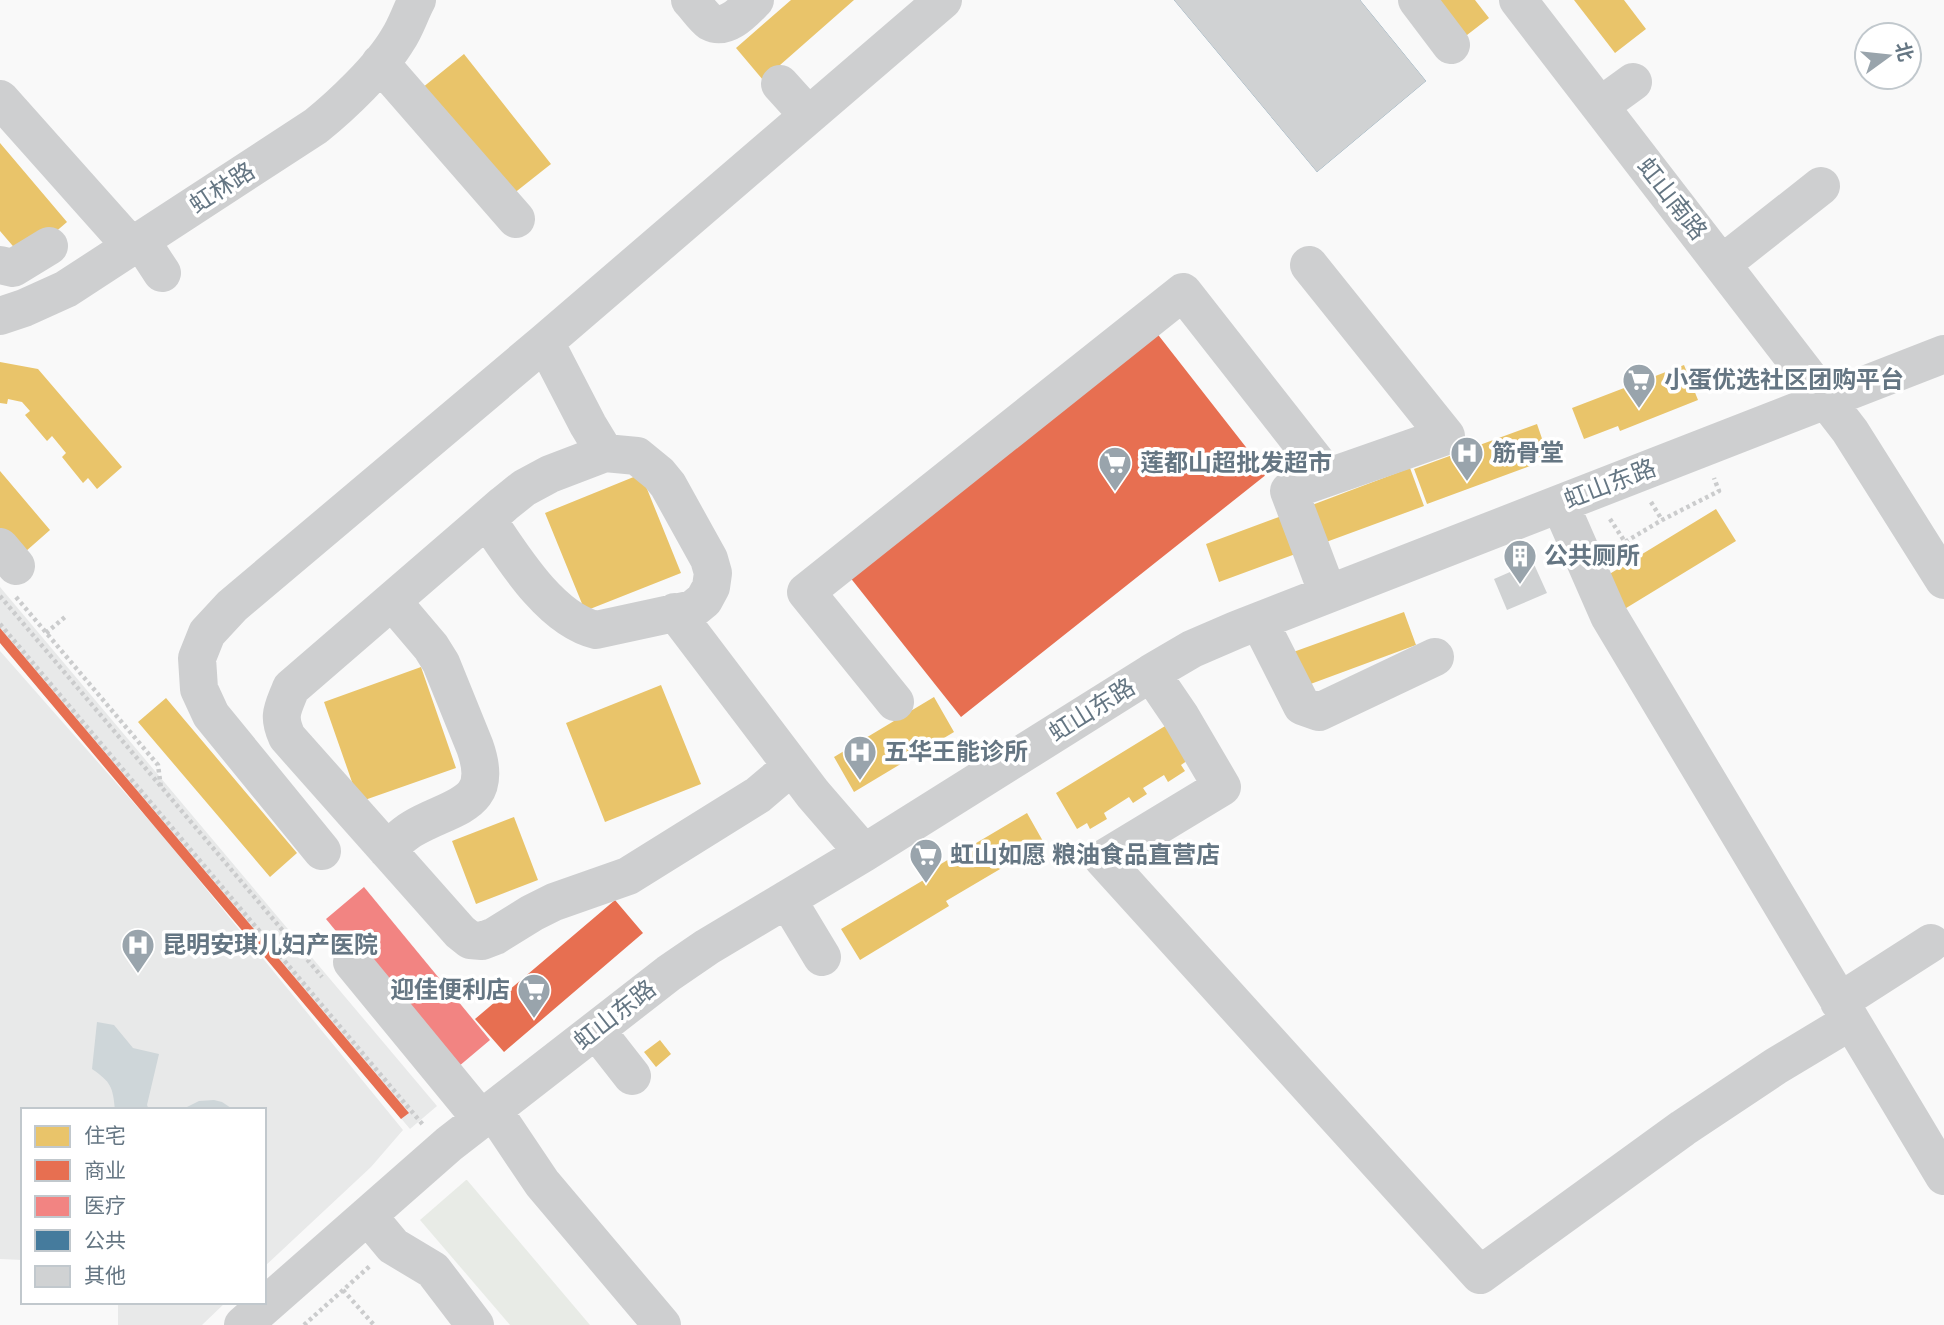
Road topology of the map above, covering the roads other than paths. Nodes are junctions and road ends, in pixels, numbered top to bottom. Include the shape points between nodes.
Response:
1 (690, 0) edge
2 (755, 0) edge
3 (943, 0) edge
4 (1417, 0) edge
5 (1518, 0) edge
6 (419, 4) edge
7 (1451, 45) dead end
8 (380, 62) junction
9 (1633, 82) dead end
10 (780, 84) dead end
11 (0, 99) edge
12 (1600, 106) junction
13 (808, 115) junction
14 (1821, 186) dead end
15 (516, 219) dead end
16 (137, 244) junction
17 (49, 246) dead end
18 (1722, 264) junction
19 (1309, 265) dead end
20 (7, 267) edge
21 (162, 273) dead end
22 (37, 302) junction
23 (0, 316) edge
24 (545, 342) junction
25 (1944, 354) edge
26 (1826, 399) junction
27 (605, 453) junction
28 (1328, 477) junction
29 (1560, 504) junction
30 (486, 519) junction
31 (1944, 580) edge
32 (1328, 594) junction
33 (392, 601) junction
34 (676, 612) junction
35 (1259, 621) junction
36 (1435, 657) dead end
37 (1151, 673) junction
38 (895, 702) dead end
39 (792, 765) junction
40 (387, 850) junction
41 (322, 851) dead end
42 (864, 853) junction
43 (788, 899) junction
44 (1931, 943) dead end
45 (822, 957) dead end
46 (352, 962) dead end
47 (1845, 1012) junction
48 (596, 1030) junction
49 (632, 1076) dead end
50 (487, 1115) junction
51 (1944, 1176) edge
52 (368, 1216) junction
53 (243, 1325) edge
54 (475, 1325) edge
55 (662, 1325) edge

1 - 2 street via 710,22 725,23
3 - 13 street
4 - 7 street
5 - 12 street, 虹山南路
6 - 8 street, 虹林路
8 - 15 street
8 - 16 street, 虹林路 via 316,126
9 - 12 street
10 - 13 street
11 - 16 street
12 - 18 street, 虹山南路
13 - 24 street
14 - 18 street
16 - 21 street
16 - 22 street, 虹林路
17 - 20 street
18 - 26 street, 虹山南路
19 - 28 street via 1446,436
20 - 22 street
22 - 23 street, 虹林路
24 - 27 street
24 - 41 street via 232,606 207,633 197,658 199,689 211,715
25 - 26 street, 虹山东路
26 - 29 street, 虹山东路
26 - 31 street, 虹山南路
27 - 30 street via 524,488
27 - 34 street via 637,456 659,474 709,559 713,573 704,600
28 - 32 street via 1289,491
28 - 38 street via 1183,292 806,592
29 - 32 street, 虹山东路
29 - 47 street via 1609,616
30 - 33 street
30 - 34 street via 554,606 582,627 596,630
32 - 35 street, 虹山东路
33 - 40 street via 441,663 480,760 481,774 472,798 411,830
33 - 40 street via 292,688 282,712 287,737
34 - 39 street
35 - 36 street via 1302,706 1319,712
35 - 37 street, 虹山东路 via 1192,649
37 - 42 street, 虹山东路
37 - 47 street via 1222,787 1104,859 1480,1275
39 - 40 street via 758,795 628,876 554,902 482,941 470,940 460,932
39 - 42 street
42 - 43 street, 虹山东路
43 - 45 street
43 - 48 street, 虹山东路 via 707,947
44 - 47 street
46 - 50 street
47 - 51 street
48 - 49 street
48 - 50 street, 虹山东路
50 - 52 street, 虹山东路
50 - 55 street
52 - 53 street, 虹山东路
52 - 54 street via 393,1247 433,1270

